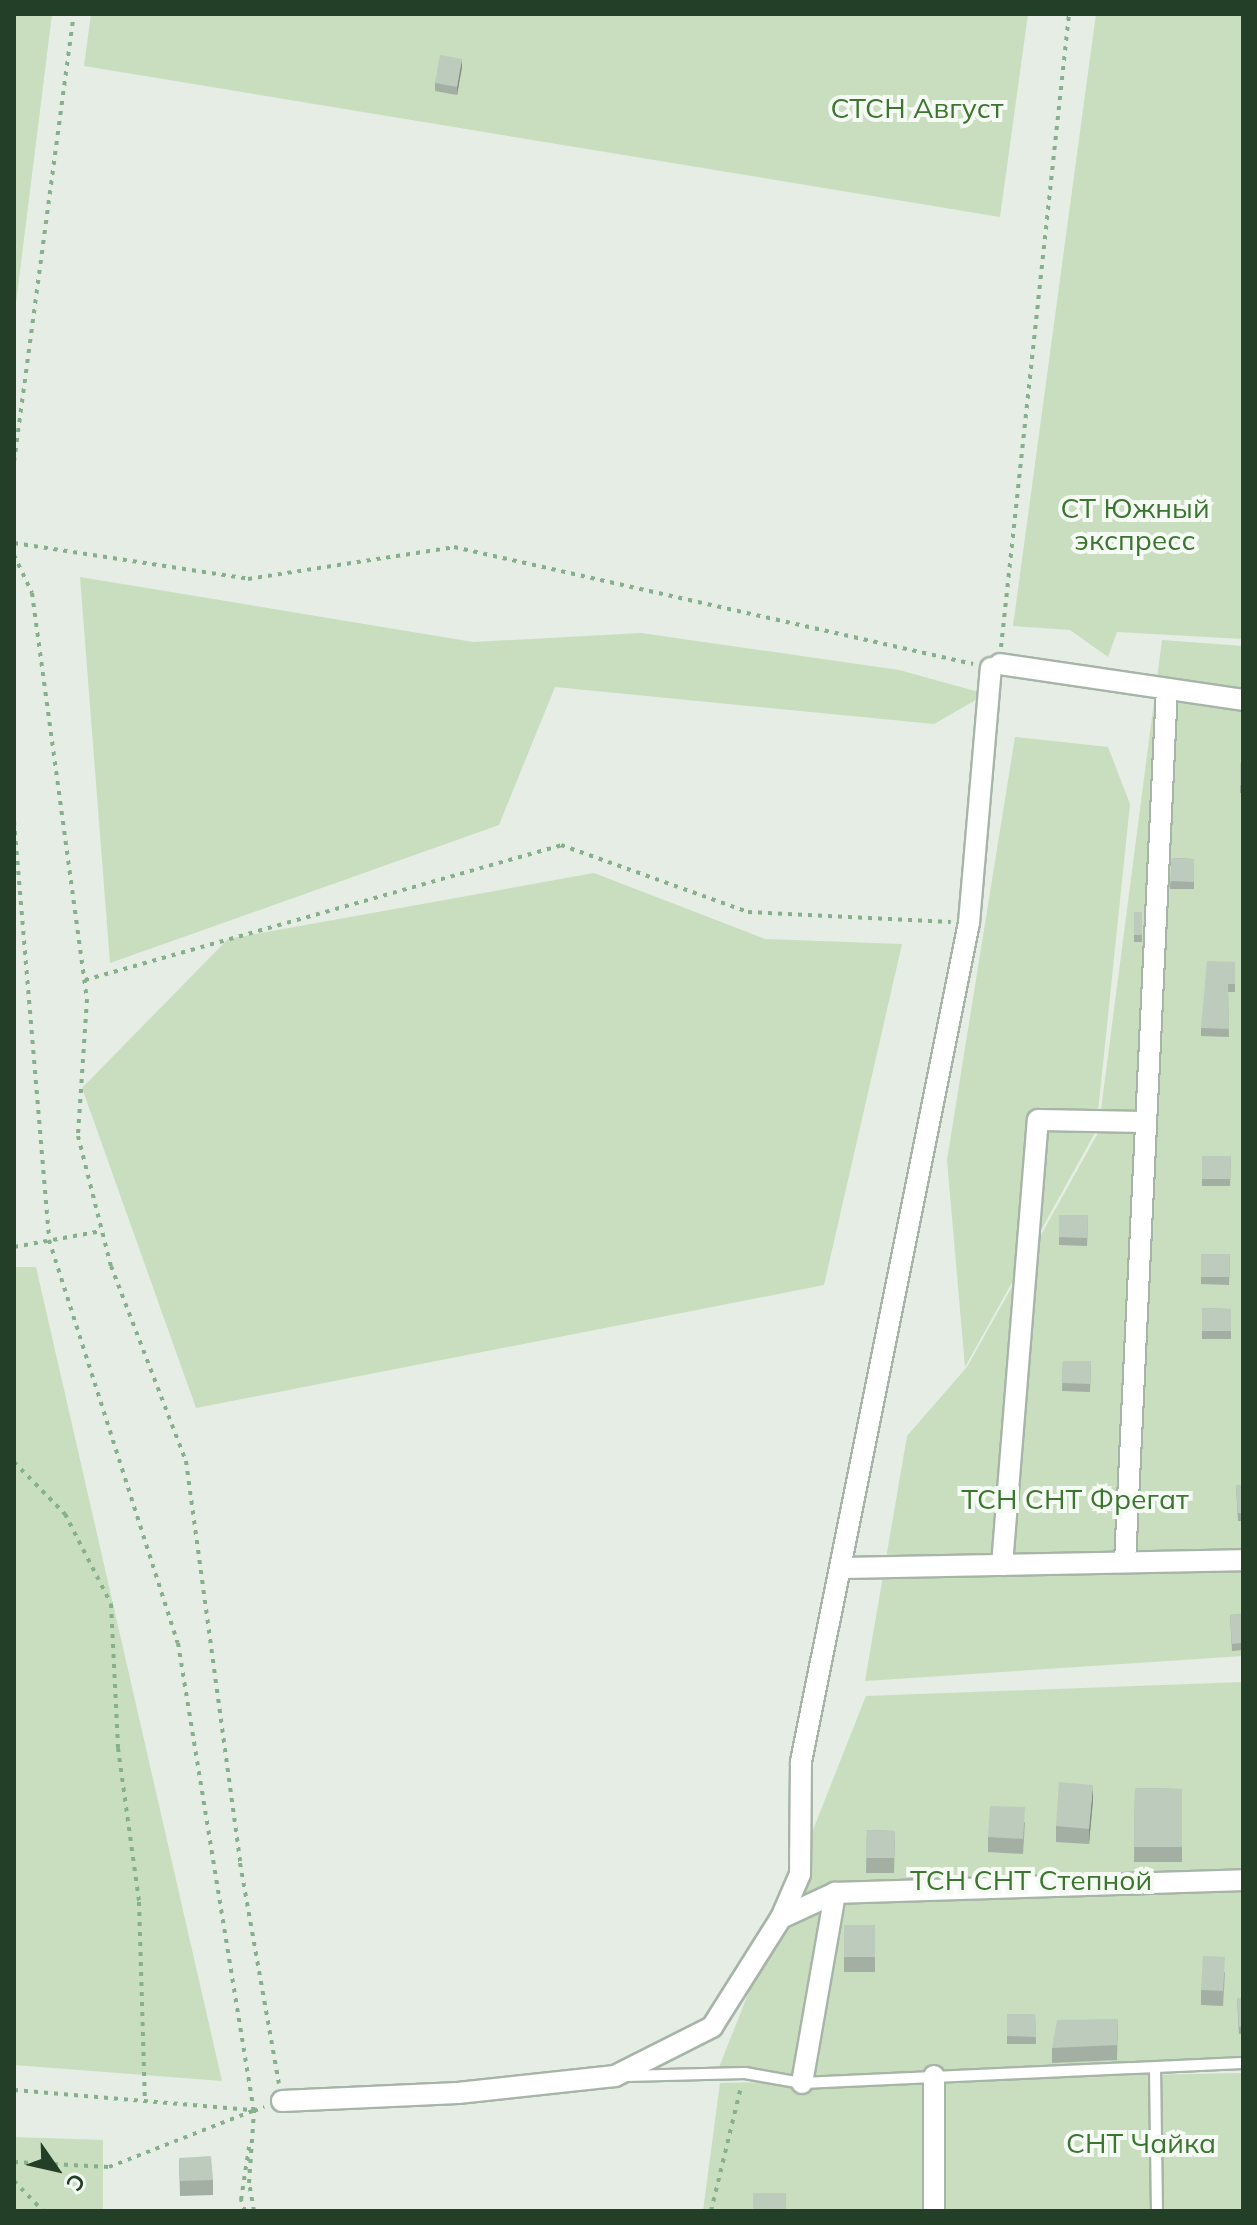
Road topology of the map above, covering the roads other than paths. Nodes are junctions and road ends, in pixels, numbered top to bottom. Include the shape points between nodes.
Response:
1 (1167, 689) junction
2 (1243, 700) edge
3 (1146, 1122) junction
4 (1243, 1560) edge
5 (1125, 1562) junction
6 (1002, 1565) junction
7 (840, 1568) junction
8 (1243, 1880) edge
9 (835, 1893) junction
10 (781, 1918) junction
11 (1243, 2063) edge
12 (1155, 2068) junction
13 (615, 2076) junction
14 (934, 2076) junction
15 (802, 2083) junction
16 (282, 2101) road end
17 (934, 2211) edge
18 (1157, 2211) edge

1 - 2 street
1 - 3 street
1 - 7 street via 995,666 969,923
3 - 5 street
3 - 6 street via 1038,1120
4 - 5 street
5 - 6 street
6 - 7 street
7 - 10 street via 801,1762 800,1874
8 - 9 street
9 - 10 street
9 - 15 street
10 - 13 street via 712,2027
11 - 12 lane
12 - 14 lane
12 - 18 lane
13 - 15 lane via 745,2073
13 - 16 street via 458,2093
14 - 15 lane
14 - 17 street

